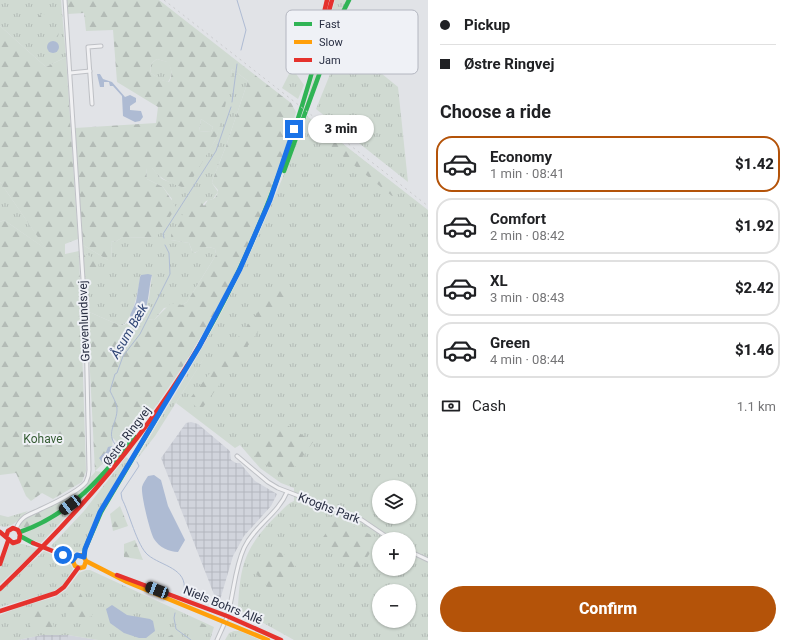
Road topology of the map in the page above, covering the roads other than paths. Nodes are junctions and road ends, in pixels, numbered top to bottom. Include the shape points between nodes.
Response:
1 (65, 0) edge
2 (327, 0) edge
3 (332, 0) edge
4 (349, 0) edge
5 (325, 10) edge
6 (329, 10) edge
7 (344, 10) edge
8 (101, 46) dead end
9 (90, 71) junction
10 (70, 73) junction
11 (320, 74) edge
12 (311, 75) edge
13 (92, 104) dead end
14 (270, 200) junction
15 (168, 397) junction
16 (149, 424) junction
17 (237, 456) dead end
18 (287, 492) junction
19 (0, 531) edge
20 (8, 531) junction
21 (19, 532) junction
22 (380, 532) edge
23 (7, 539) junction
24 (18, 542) junction
25 (32, 543) junction
26 (62, 554) junction
27 (416, 554) edge
28 (76, 556) junction
29 (85, 559) junction
30 (428, 560) edge
31 (72, 561) junction
32 (0, 564) edge
33 (84, 567) junction
34 (96, 567) junction
35 (78, 568) junction
36 (111, 574) junction
37 (127, 582) junction
38 (0, 589) edge
39 (0, 611) edge
40 (227, 616) junction
41 (225, 623) junction
42 (217, 640) edge
43 (268, 640) edge
44 (276, 640) edge
45 (281, 640) edge

1 - 10 street, Grevenlundsvej
2 - 5 main road
3 - 6 main road, Østre Ringvej
4 - 7 main road
8 - 9 street via 88,47
9 - 10 street
9 - 13 street
10 - 21 street, Grevenlundsvej via 86,326 89,470 88,477 82,485 40,510 27,514 20,521
11 - 14 main road via 295,143
12 - 14 main road, Østre Ringvej
14 - 15 main road, Østre Ringvej via 224,301
15 - 16 main road, Østre Ringvej
15 - 29 main road via 150,432 100,512 85,549
16 - 21 main road via 80,498 47,520
16 - 38 main road, Østre Ringvej via 78,511 33,559
17 - 18 street, Kroghs Park via 268,482
18 - 22 street, Kroghs Park via 362,520
18 - 40 street, Kroghs Park via 283,501 244,546 238,562
19 - 20 main road
19 - 23 main road
20 - 21 main road
20 - 23 main road
21 - 24 main road
21 - 25 main road
23 - 24 main road via 12,543
23 - 32 main road
24 - 25 main road
25 - 26 main road, bridge
26 - 28 main road
26 - 31 main road
27 - 30 street
28 - 29 main road via 80,554
28 - 31 main road
29 - 33 main road
29 - 34 main road, Niels Bohrs Allé
31 - 35 main road
33 - 34 main road, Niels Bohrs Allé
33 - 35 main road
34 - 36 main road, Niels Bohrs Allé
35 - 39 main road via 64,587 56,593
36 - 37 main road, Niels Bohrs Allé
36 - 40 main road, Niels Bohrs Allé
37 - 40 main road via 220,618
37 - 41 main road, Niels Bohrs Allé
40 - 41 street, Kroghs Park
40 - 45 main road, Niels Bohrs Allé
41 - 42 street, Kroghs Park
41 - 43 main road, Niels Bohrs Allé
41 - 44 main road via 233,622

